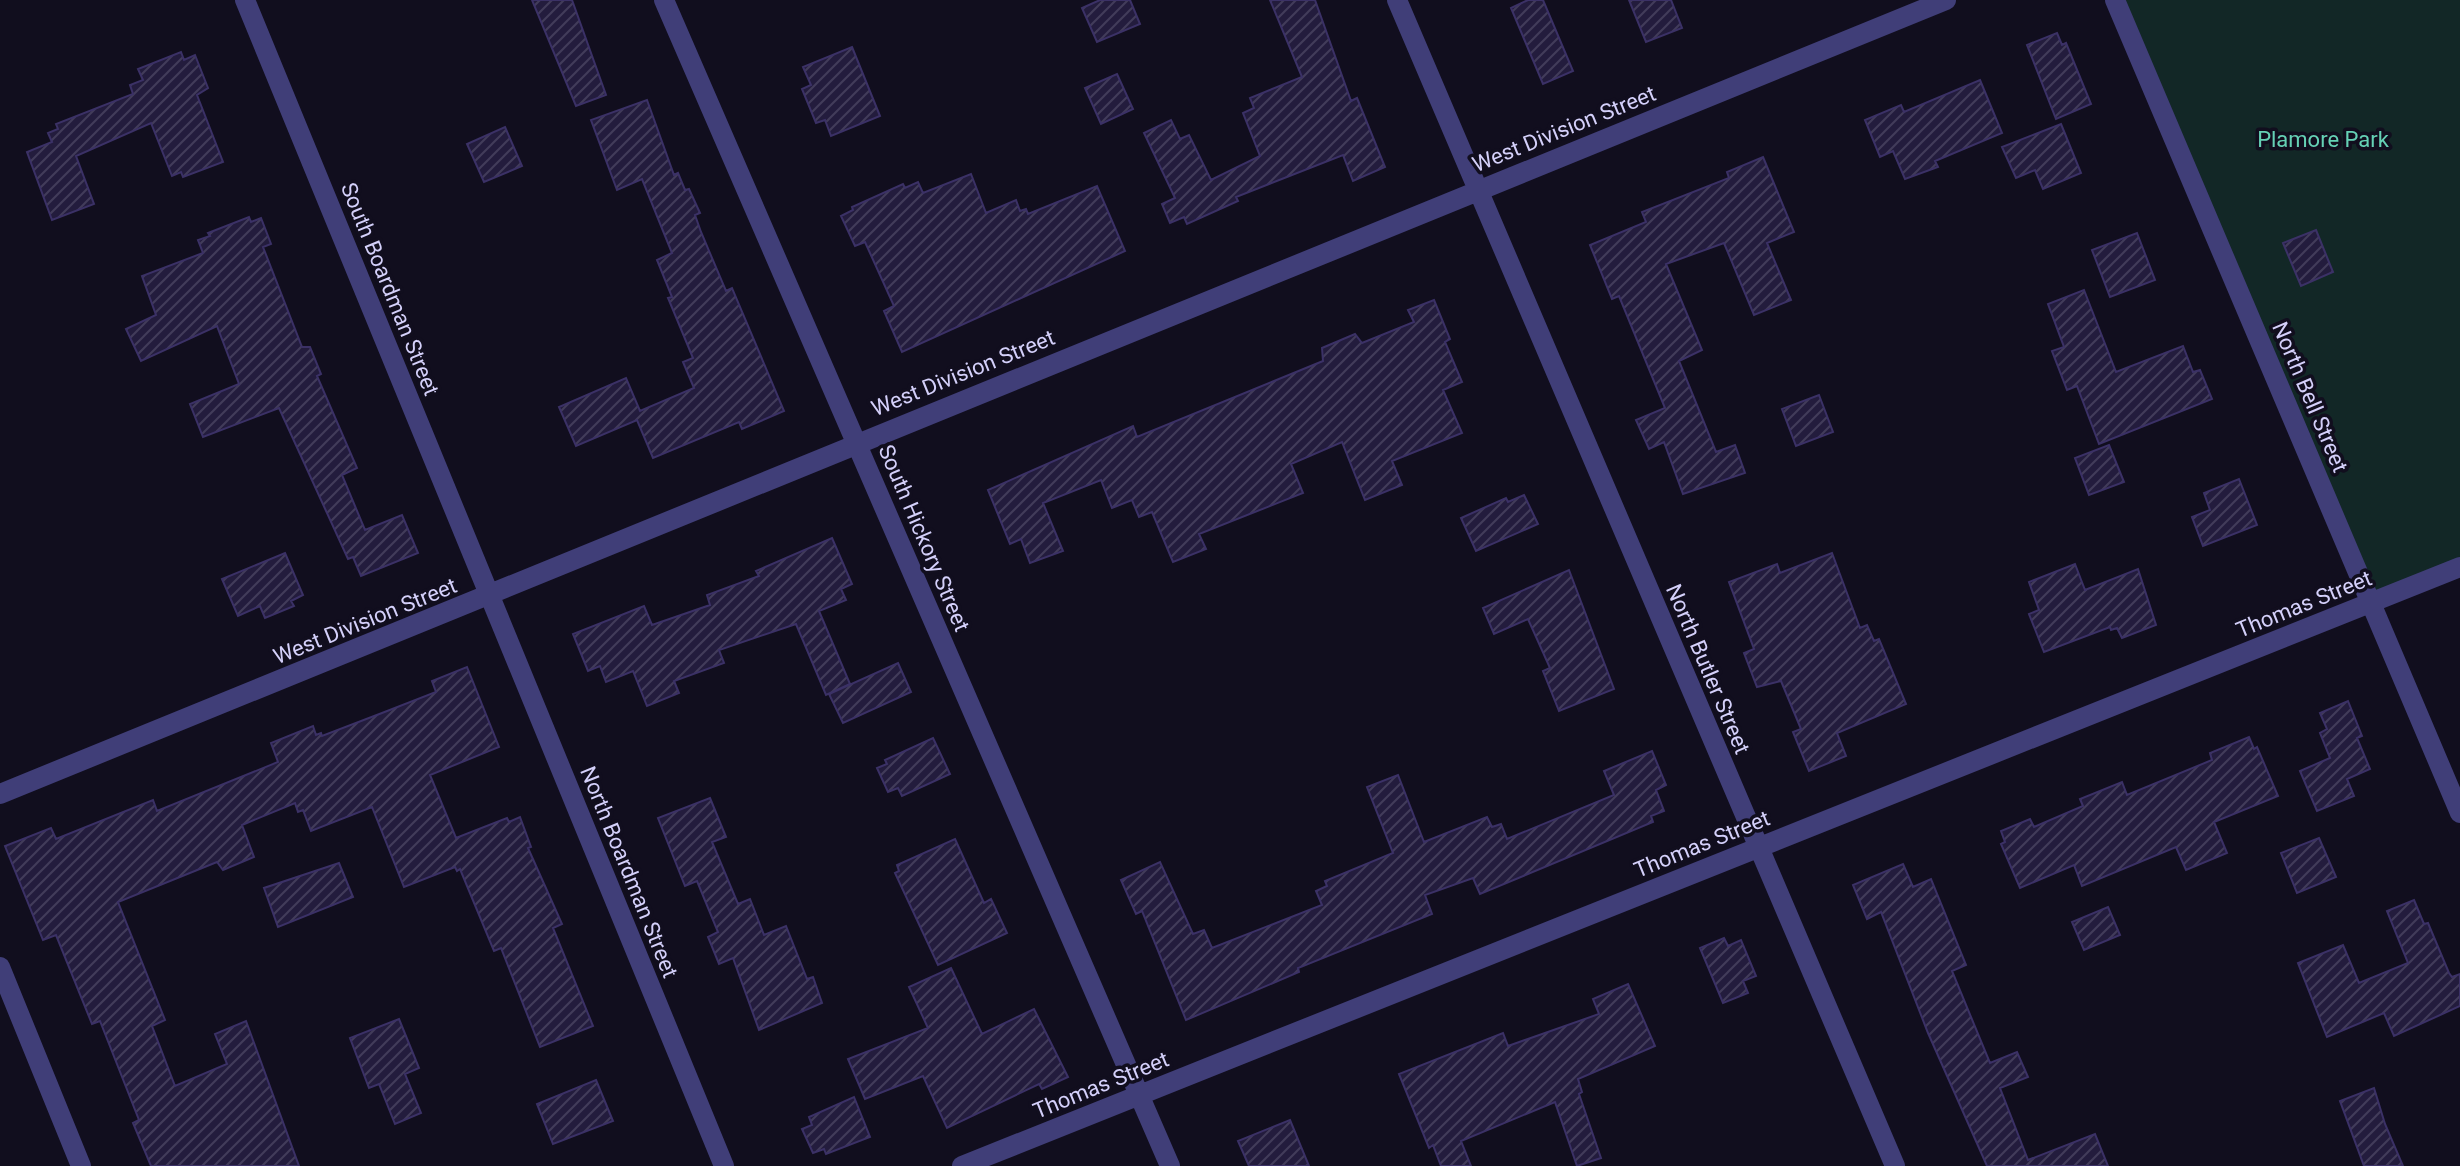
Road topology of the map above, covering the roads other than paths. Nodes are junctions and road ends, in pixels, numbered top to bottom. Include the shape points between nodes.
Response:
1 (245, 0) edge
2 (664, 0) edge
3 (1397, 0) edge
4 (1946, 0) edge
5 (2115, 0) edge
6 (1478, 190) junction
7 (856, 442) junction
8 (2460, 567) edge
9 (491, 596) junction
10 (2371, 603) junction
11 (0, 794) edge
12 (2460, 813) edge
13 (1759, 848) junction
14 (0, 967) edge
15 (1139, 1096) junction
16 (81, 1166) edge
17 (724, 1166) edge
18 (962, 1166) edge
19 (1170, 1166) edge
20 (1895, 1166) edge

1 - 9 street, South Boardman Street
2 - 7 street, South Hickory Street
3 - 6 street, North Butler Street
4 - 6 street, West Division Street
5 - 10 street, North Bell Street
6 - 7 street, West Division Street
6 - 13 street, North Butler Street
7 - 9 street, West Division Street
7 - 15 street, South Hickory Street
8 - 10 street, Thomas Street
9 - 11 street, West Division Street
9 - 17 street, North Boardman Street
10 - 12 street, North Bell Street
10 - 13 street, Thomas Street
13 - 15 street, Thomas Street
13 - 20 street, North Butler Street
14 - 16 street
15 - 18 street, Thomas Street
15 - 19 street, South Hickory Street

